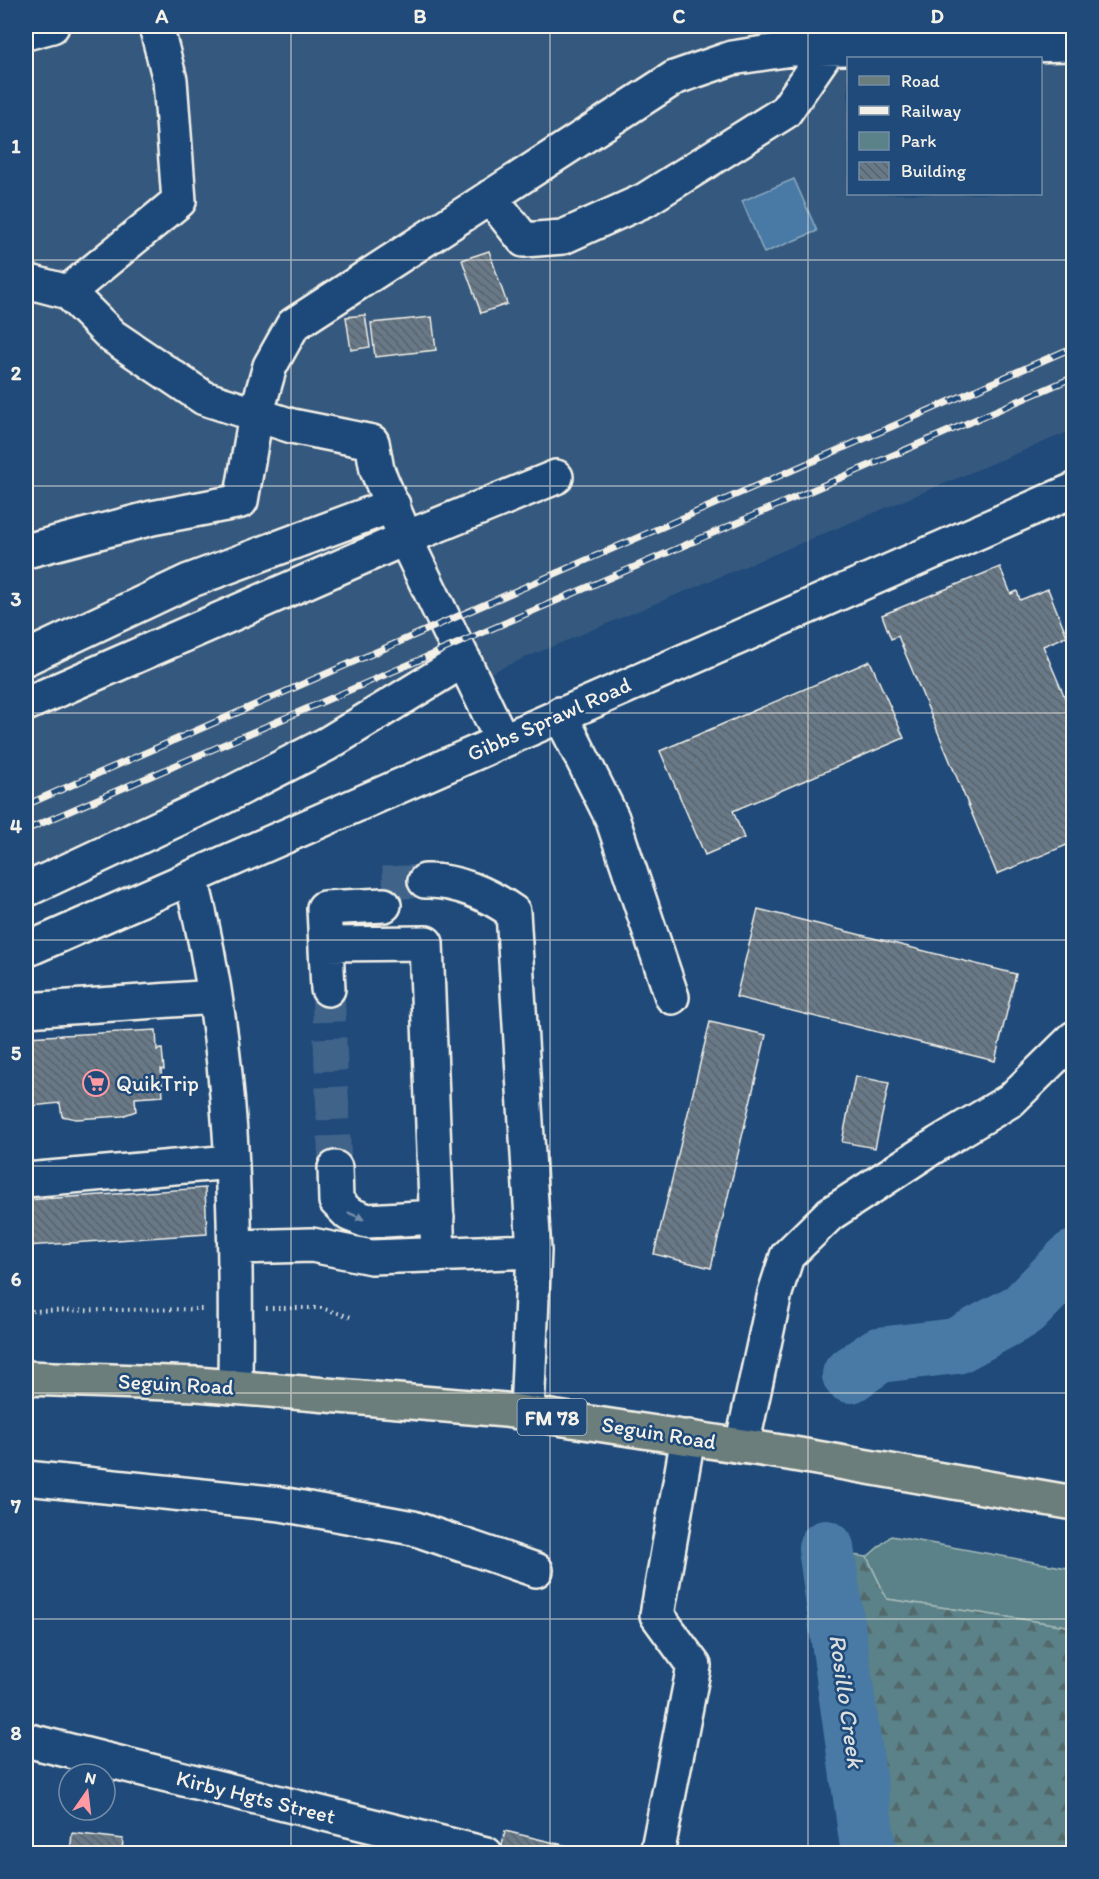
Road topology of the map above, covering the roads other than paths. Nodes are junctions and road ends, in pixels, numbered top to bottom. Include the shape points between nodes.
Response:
1 (52, 26) edge
2 (156, 26) edge
3 (26, 33) edge
4 (1074, 44) edge
5 (830, 48) junction
6 (490, 197) junction
7 (26, 283) edge
8 (68, 292) junction
9 (256, 415) junction
10 (556, 477) dead end
11 (1074, 490) edge
12 (393, 505) junction
13 (406, 538) junction
14 (26, 551) edge
15 (26, 658) edge
16 (464, 660) junction
17 (26, 704) edge
18 (560, 714) junction
19 (502, 740) junction
20 (190, 878) junction
21 (26, 890) edge
22 (425, 892) tunnel mouth
23 (383, 894) tunnel mouth
24 (327, 944) junction
25 (26, 951) edge
26 (328, 989) tunnel mouth
27 (215, 997) junction
28 (672, 997) dead end
29 (26, 1010) edge
30 (1074, 1038) edge
31 (231, 1162) junction
32 (335, 1168) tunnel mouth
33 (26, 1179) edge
34 (437, 1217) junction
35 (236, 1247) junction
36 (534, 1251) junction
37 (438, 1255) junction
38 (26, 1378) edge
39 (235, 1387) junction
40 (527, 1413) junction
41 (688, 1437) junction
42 (742, 1446) junction
43 (26, 1478) edge
44 (1074, 1503) edge
45 (536, 1570) dead end
46 (26, 1740) edge
47 (486, 1854) edge
48 (657, 1854) edge

1 - 3 street
2 - 8 street via 170,80 179,201
4 - 5 street
5 - 6 street via 732,58 674,78
5 - 6 street via 785,112 645,200 563,237 524,240
6 - 9 street via 293,325 270,366
7 - 8 street
8 - 9 street via 112,336 204,398
9 - 12 street via 372,442 377,470
9 - 14 street via 241,501
10 - 13 street
11 - 18 street, Gibbs Sprawl Road
12 - 13 street
12 - 15 street via 189,581
13 - 16 street
13 - 17 street
16 - 19 street
16 - 21 street via 327,744
18 - 19 street, Gibbs Sprawl Road
18 - 28 street via 612,818
19 - 20 street, Gibbs Sprawl Road
20 - 25 street, Gibbs Sprawl Road
20 - 27 street via 206,937
22 - 36 street via 442,880 494,897 513,912
23 - 24 street via 359,887 350,907 324,908
24 - 26 street
24 - 34 street via 426,943
27 - 29 street
27 - 31 street
30 - 42 street via 1011,1100 830,1214 787,1256 775,1293
31 - 33 street
31 - 35 street
32 -> 34 street via 336,1201 349,1214 367,1221
34 - 37 street
35 - 37 street via 312,1245 371,1257
35 - 39 street
36 - 37 street
36 - 40 street
38 - 39 main road, Seguin Road / FM 78
39 - 40 main road, Seguin Road / FM 78
40 - 41 main road, Seguin Road / FM 78
41 - 42 main road, Seguin Road / FM 78
41 - 48 street via 657,1615 694,1666
42 - 44 main road, Seguin Road / FM 78
43 - 45 street via 292,1506 413,1528
46 - 47 street, Kirby Hgts Street

